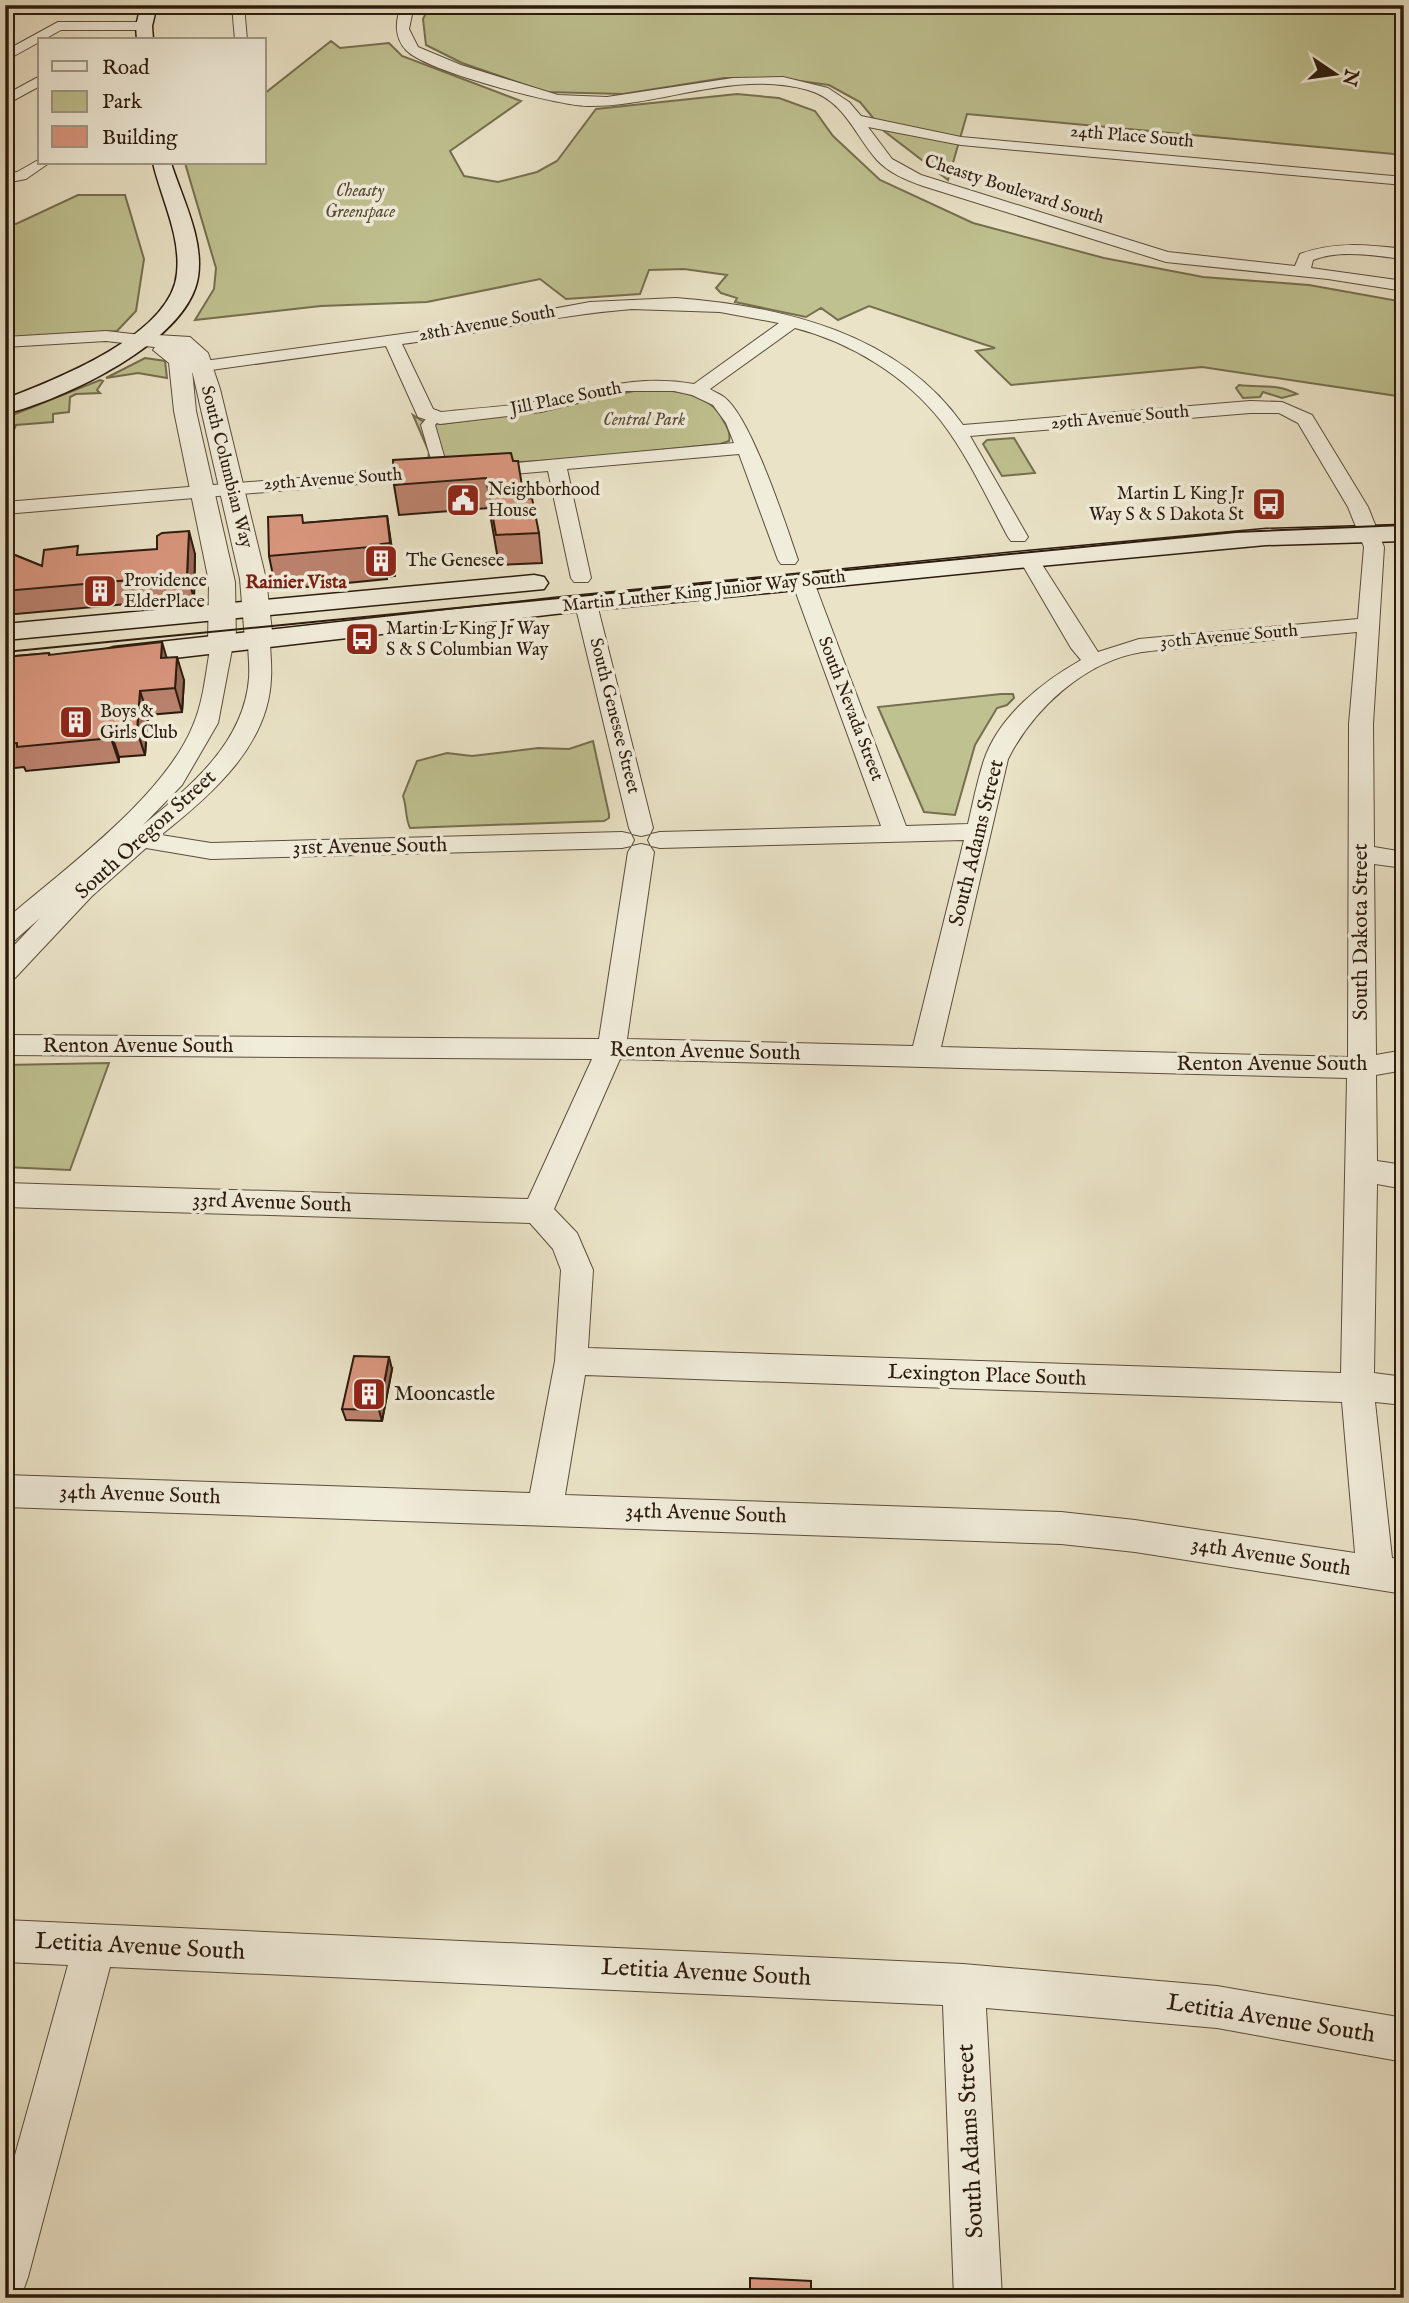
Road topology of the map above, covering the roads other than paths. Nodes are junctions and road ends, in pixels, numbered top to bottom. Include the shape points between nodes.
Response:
1 (149, 5) edge
2 (238, 5) edge
3 (408, 5) edge
4 (144, 32) edge
5 (108, 38) edge
6 (241, 38) edge
7 (5, 57) edge
8 (38, 81) edge
9 (5, 102) edge
10 (859, 120) junction
11 (40, 164) edge
12 (162, 164) edge
13 (8, 179) edge
14 (1404, 181) edge
15 (1404, 254) edge
16 (1302, 271) junction
17 (1404, 286) edge
18 (792, 322) junction
19 (141, 340) junction
20 (392, 341) junction
21 (5, 342) edge
22 (191, 367) junction
23 (697, 390) junction
24 (5, 407) edge
25 (1282, 408) joint
26 (435, 417) junction
27 (958, 431) junction
28 (745, 448) junction
29 (557, 466) junction
30 (442, 473) junction
31 (231, 488) junction
32 (200, 491) junction
33 (5, 508) edge
34 (1389, 508) dead end
35 (1325, 509) dead end
36 (1270, 512) dead end
37 (1363, 520) junction
38 (1404, 533) edge
39 (1023, 548) junction
40 (796, 571) junction
41 (583, 591) junction
42 (254, 609) junction
43 (224, 612) junction
44 (1367, 625) junction
45 (5, 632) edge
46 (259, 640) junction
47 (222, 644) junction
48 (85, 659) edge
49 (1093, 660) junction
50 (980, 832) junction
51 (897, 835) junction
52 (132, 836) junction
53 (641, 840) junction
54 (1362, 854) junction
55 (1404, 860) edge
56 (5, 935) edge
57 (5, 971) edge
58 (5, 1045) edge
59 (611, 1049) junction
60 (924, 1058) junction
61 (1404, 1060) edge
62 (1360, 1068) junction
63 (1362, 1170) junction
64 (1404, 1177) edge
65 (5, 1195) edge
66 (538, 1211) junction
67 (571, 1361) junction
68 (1357, 1387) junction
69 (1404, 1391) edge
70 (5, 1491) edge
71 (545, 1508) junction
72 (1390, 1575) edge
73 (5, 1941) edge
74 (94, 1946) junction
75 (963, 1984) junction
76 (1404, 2040) edge
77 (5, 2277) edge
78 (978, 2298) edge

1 - 4 main road
2 - 6 street
3 - 10 street, Cheasty Boulevard South via 403,24 405,40 413,50 539,97 605,101 727,82 784,82 835,96
4 - 5 street
4 - 7 street via 51,28
8 - 9 street
10 - 14 street, 24th Place South via 961,141
10 - 16 street, Cheasty Boulevard South via 882,157 908,176 928,183 1166,257
11 - 13 street
12 - 19 main road via 188,270 174,304
15 - 16 street via 1324,251 1306,257
16 - 17 street, Cheasty Boulevard South
18 - 20 street, 28th Avenue South via 694,305 627,304 559,311
18 - 23 street
18 - 27 street via 879,356 922,389
19 - 21 street via 106,336
19 - 22 street, South Columbian Way via 173,353
19 - 24 main road via 99,369
20 - 22 street, 28th Avenue South
20 - 26 street via 425,413
22 - 31 street, South Columbian Way via 209,389
22 - 32 street, South Columbian Way via 181,393
23 - 26 street, Jill Place South via 637,385 518,410
23 - 28 street, South Nevada Street via 726,408
25 - 27 street, 29th Avenue South
25 - 37 street, South Dakota Street via 1305,419
26 - 30 street via 428,425
27 - 39 street
28 - 29 street, 29th Avenue South
28 - 40 street, South Nevada Street
29 - 30 street, 29th Avenue South
29 - 41 street, South Genesee Street
30 - 31 street, 29th Avenue South
31 - 32 street, 29th Avenue South
31 - 42 street, South Columbian Way via 253,579
32 - 33 street, 29th Avenue South
32 - 43 street, South Columbian Way via 222,582
34 - 37 main road, Martin Luther King Junior Way South
35 - 37 main road, Martin Luther King Junior Way South
36 - 39 main road, Martin Luther King Junior Way South
37 - 38 main road, Martin Luther King Junior Way South
37 - 39 main road, Martin Luther King Junior Way South via 1266,537
37 - 44 street, South Dakota Street via 1374,547
39 - 40 main road, Martin Luther King Junior Way South
39 - 49 street
40 - 41 main road, Martin Luther King Junior Way South
40 - 51 street, South Nevada Street
41 - 42 main road, Martin Luther King Junior Way South
41 - 46 main road, Martin Luther King Junior Way South
41 - 53 street, South Genesee Street
42 - 43 main road, Martin Luther King Junior Way South
42 - 46 street, South Columbian Way
43 - 45 main road, Martin Luther King Junior Way South
43 - 47 street, South Columbian Way
44 - 49 street, 30th Avenue South via 1139,646
44 - 54 street, South Dakota Street via 1361,724
46 - 47 main road, Martin Luther King Junior Way South
46 - 52 street, South Oregon Street via 260,681 248,727 232,755 206,784
47 - 48 main road, Martin Luther King Junior Way South
47 - 52 street, South Oregon Street via 206,723 173,780
49 - 50 street, South Adams Street via 1038,701 1006,736
50 - 51 street, 31st Avenue South
50 - 60 street, South Adams Street
51 - 53 street, 31st Avenue South
52 - 53 street, 31st Avenue South via 211,851
52 - 56 street, South Oregon Street
52 - 57 street, South Oregon Street
53 - 59 street, South Genesee Street
54 - 55 street
54 - 62 street, South Dakota Street
58 - 59 street, Renton Avenue South
59 - 60 street, Renton Avenue South
59 - 66 street, South Genesee Street
60 - 62 street, Renton Avenue South
61 - 62 street, Renton Avenue South
62 - 63 street, South Dakota Street
63 - 64 street
63 - 68 street, South Dakota Street
65 - 66 street, 33rd Avenue South
66 - 67 street via 566,1242 577,1270
67 - 68 street, Lexington Place South
67 - 71 street
68 - 69 street, Lexington Place South
68 - 72 street, South Dakota Street
70 - 71 street, 34th Avenue South
71 - 72 street, 34th Avenue South via 1060,1528
73 - 74 street, Letitia Avenue South
74 - 75 street, Letitia Avenue South
74 - 77 street
75 - 76 street, Letitia Avenue South via 1217,2007
75 - 78 street, South Adams Street

